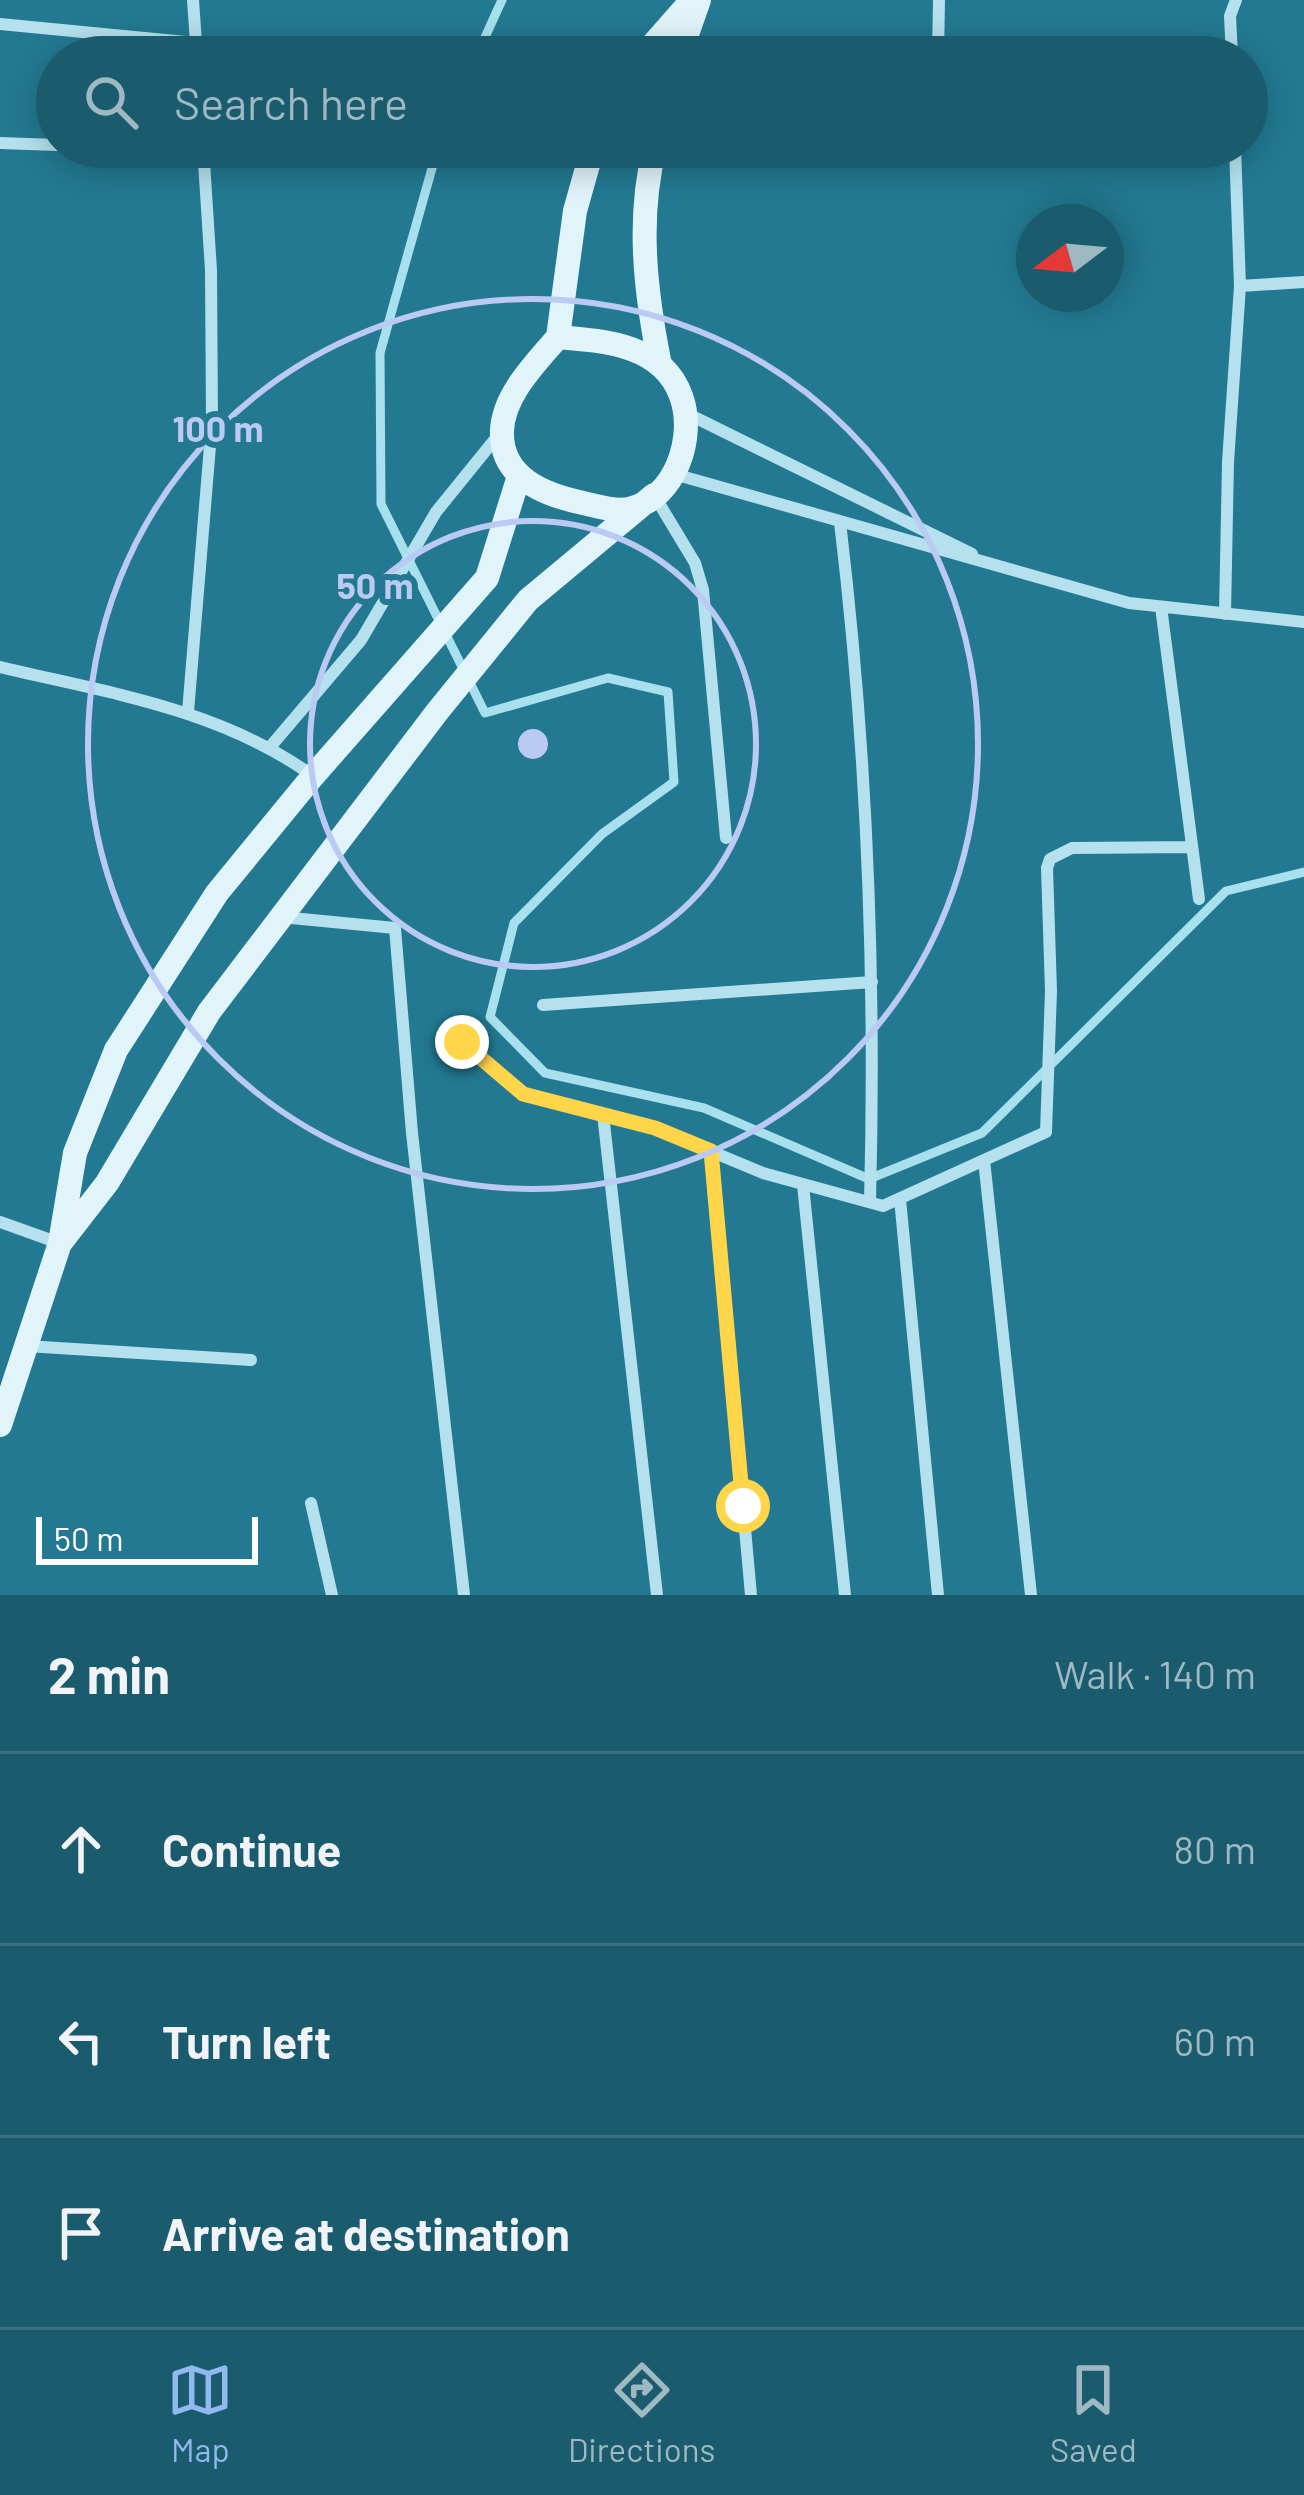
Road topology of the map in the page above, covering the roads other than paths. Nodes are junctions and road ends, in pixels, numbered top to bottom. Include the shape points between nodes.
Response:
1 (193, 0) edge
2 (695, 0) edge
3 (939, 0) edge
4 (1235, 0) edge
5 (0, 24) edge
6 (90, 36) edge
7 (195, 36) edge
8 (662, 36) edge
9 (685, 36) edge
10 (938, 36) edge
11 (1231, 36) edge
12 (0, 143) edge
13 (36, 144) edge
14 (204, 168) edge
15 (587, 168) edge
16 (650, 168) edge
17 (1236, 168) edge
18 (1304, 282) edge
19 (1240, 286) junction
20 (558, 337) junction
21 (658, 360) junction
22 (688, 415) junction
23 (502, 430) junction
24 (674, 474) junction
25 (519, 476) junction
26 (654, 494) junction
27 (839, 522) junction
28 (1006, 571) junction
29 (1161, 607) junction
30 (1226, 614) junction
31 (1304, 622) edge
32 (0, 667) edge
33 (188, 712) junction
34 (271, 746) junction
35 (313, 776) junction
36 (727, 838) dead end
37 (1192, 847) junction
38 (1199, 899) dead end
39 (281, 917) junction
40 (872, 982) junction
41 (543, 1004) dead end
42 (462, 1042) dead end
43 (603, 1114) junction
44 (711, 1151) junction
45 (984, 1160) junction
46 (803, 1184) junction
47 (900, 1199) junction
48 (870, 1202) junction
49 (0, 1222) edge
50 (60, 1243) junction
51 (26, 1346) junction
52 (251, 1360) dead end
53 (0, 1425) edge
54 (311, 1503) dead end
55 (332, 1595) edge
56 (464, 1595) edge
57 (657, 1595) edge
58 (752, 1595) edge
59 (845, 1595) edge
60 (938, 1595) edge
61 (1031, 1595) edge

1 - 7 street
2 - 8 street
2 - 9 street
3 - 10 street
4 - 11 street
5 - 6 street
12 - 13 street
14 - 33 street via 212,422
15 - 20 street
16 - 21 street via 645,292
17 - 19 street
18 - 19 street
19 - 30 street
20 - 21 street
20 - 23 street via 510,400
21 - 22 street
22 - 24 street
22 - 28 street
23 - 25 street
23 - 34 street via 436,512 361,640
24 - 26 street
24 - 27 street
25 - 26 street via 550,496 608,509 631,508
25 - 35 street via 487,578
26 - 36 street via 703,590
26 - 39 street via 528,600
27 - 28 street
27 - 40 street via 856,663
28 - 29 street
29 - 30 street
29 - 37 street
30 - 31 street
32 - 33 street
33 - 34 street
34 - 35 street
35 - 50 street via 217,893 116,1050 76,1153
37 - 38 street
37 - 45 street via 1072,848 1050,859 1046,1132
39 - 50 street via 209,1012 107,1183
39 - 56 street via 395,928
40 - 41 street
40 - 48 street
42 - 43 street via 523,1094
43 - 44 street
43 - 57 street
44 - 46 street
44 - 58 street
45 - 47 street
45 - 61 street
46 - 48 street
46 - 59 street
47 - 48 street
47 - 60 street
49 - 50 street
50 - 51 street
51 - 52 street
51 - 53 street
54 - 55 street

